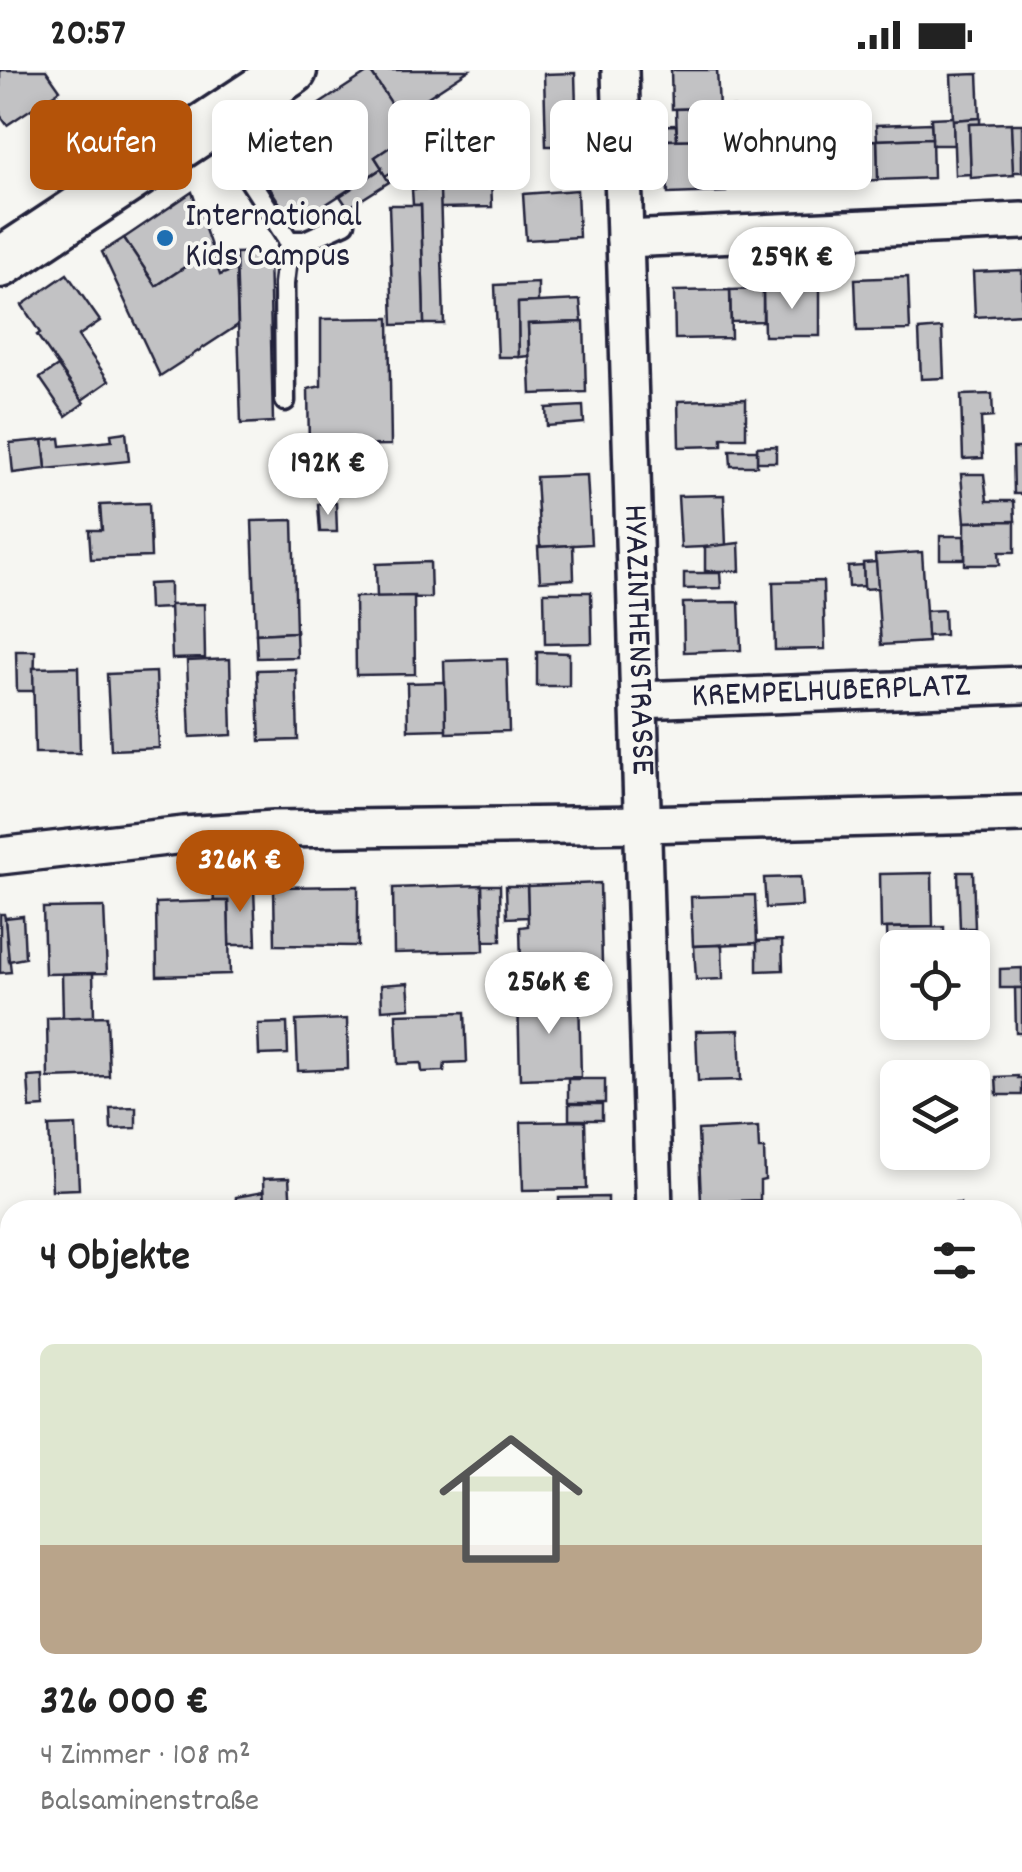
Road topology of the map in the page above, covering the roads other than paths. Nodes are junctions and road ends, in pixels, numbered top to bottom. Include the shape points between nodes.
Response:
1 (292, 70) edge
2 (620, 70) edge
3 (248, 100) edge
4 (212, 125) edge
5 (256, 190) edge
6 (1022, 221) edge
7 (345, 223) dead end
8 (625, 239) junction
9 (290, 241) junction
10 (0, 263) edge
11 (285, 401) dead end
12 (1022, 685) edge
13 (638, 700) junction
14 (1022, 814) edge
15 (643, 824) junction
16 (0, 856) edge
17 (654, 1200) edge

1 - 3 main road
2 - 8 street, HYAZINTHENSTRASSE
4 - 10 main road
5 - 9 lane
6 - 8 street
7 - 9 lane
8 - 13 street, HYAZINTHENSTRASSE
9 - 11 lane
12 - 13 street, KREMPELHUBERPLATZ
13 - 15 street, HYAZINTHENSTRASSE
14 - 15 street
15 - 16 street via 274,829
15 - 17 street, HYAZINTHENSTRASSE

